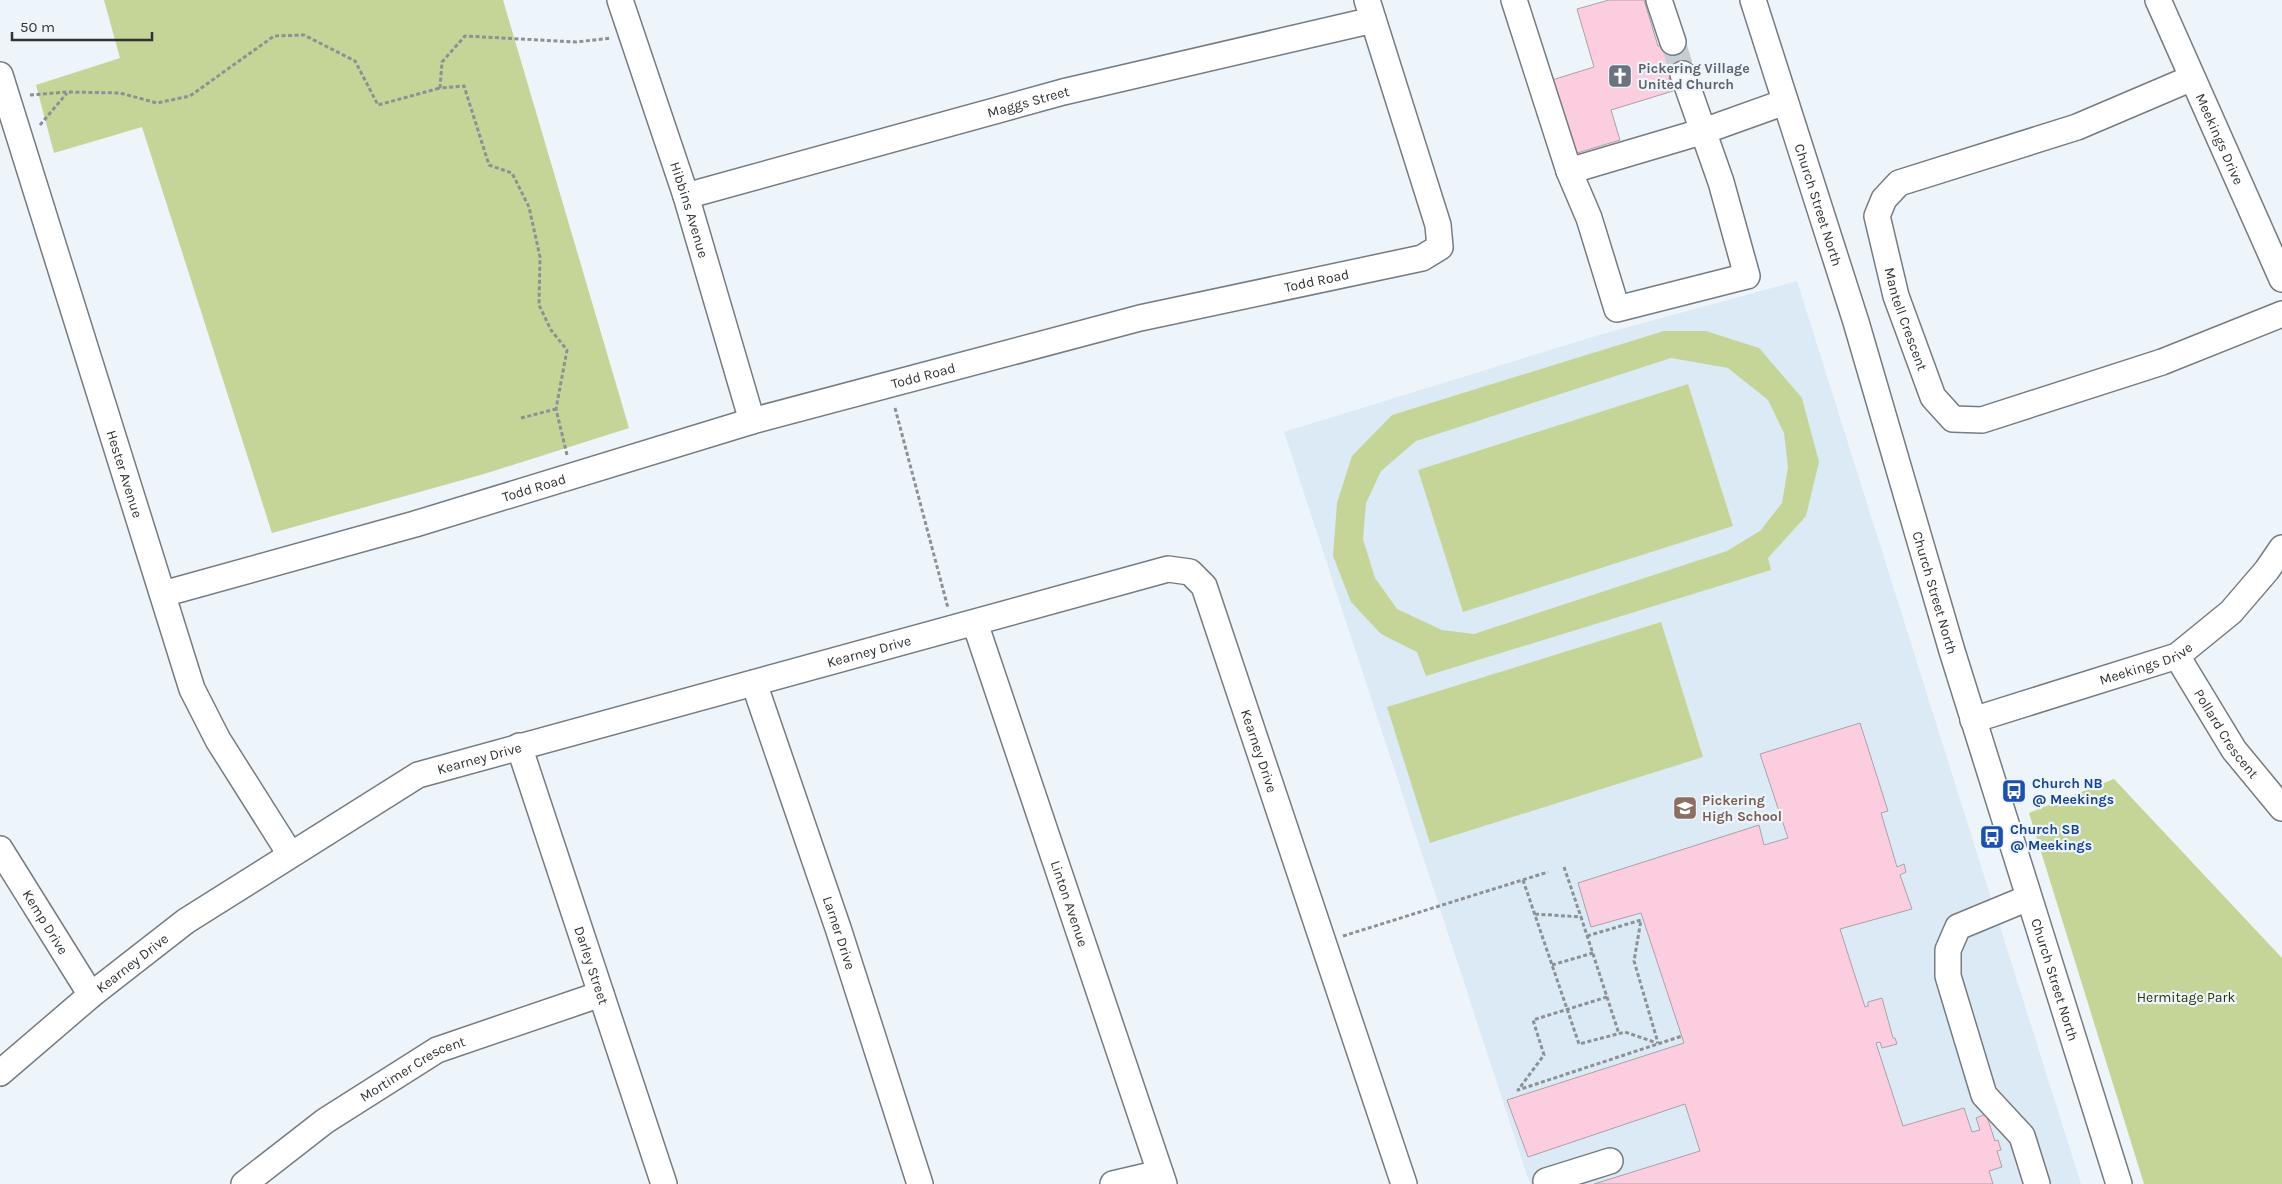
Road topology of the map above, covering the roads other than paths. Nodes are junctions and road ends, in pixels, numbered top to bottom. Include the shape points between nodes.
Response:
1 (620, 0) edge
2 (1514, 0) edge
3 (1659, 0) edge
4 (1752, 0) edge
5 (2158, 0) edge
6 (1370, 10) edge
7 (1673, 42) tunnel mouth
8 (1683, 74) tunnel mouth
9 (0, 75) edge
10 (2192, 78) junction
11 (1785, 102) junction
12 (8, 128) edge
13 (1704, 131) junction
14 (1569, 171) junction
15 (686, 196) junction
16 (2282, 279) edge
17 (2282, 314) edge
18 (752, 421) junction
19 (2282, 548) edge
20 (163, 594) junction
21 (965, 625) junction
22 (2177, 656) junction
23 (754, 683) junction
24 (1973, 720) junction
25 (519, 746) junction
26 (2282, 808) edge
27 (0, 849) edge
28 (290, 854) junction
29 (2028, 898) junction
30 (601, 994) junction
31 (91, 995) junction
32 (0, 1073) edge
33 (1610, 1160) dead end
34 (1162, 1179) edge
35 (244, 1184) edge
36 (664, 1184) edge
37 (920, 1184) edge
38 (1113, 1184) edge
39 (1404, 1184) edge
40 (1547, 1184) edge
41 (2037, 1184) edge
42 (2118, 1184) edge

1 - 15 street, Hibbins Avenue
2 - 14 street
3 - 7 street
4 - 11 street, Church Street North
5 - 10 street, Meekings Drive
6 - 15 street, Maggs Street
6 - 18 street, Todd Road via 1438,225 1440,247 1422,258 1140,318
8 - 13 street
9 - 12 street, Hester Avenue
10 - 16 street, Meekings Drive
10 - 17 street, Mantell Crescent via 2077,127 1898,182 1884,199 1877,216 1896,296 1933,397 1953,420 1982,420 2162,362
11 - 13 street
11 - 24 street, Church Street North via 1856,322
12 - 20 street, Hester Avenue
13 - 14 street
13 - 14 street via 1748,276 1617,309 1589,218
15 - 18 street, Hibbins Avenue
18 - 20 street, Todd Road via 415,524
19 - 22 street, Meekings Drive via 2231,612
20 - 28 street, Hester Avenue via 192,689 218,740
21 - 23 street, Kearney Drive
21 - 34 street, Linton Avenue
21 - 39 street, Kearney Drive via 1168,569 1190,572 1204,586
22 - 24 street, Meekings Drive
22 - 26 street, Pollard Crescent via 2234,750
23 - 25 street, Kearney Drive
23 - 37 street, Larner Drive via 832,910
24 - 29 street, Church Street North
25 - 28 street, Kearney Drive via 418,775
25 - 30 street, Darley Street
27 - 31 street, Kemp Drive
28 - 31 street, Kearney Drive via 186,921
29 - 41 street via 1958,927 1948,950 1948,976 1984,1095 2022,1136
29 - 42 street, Church Street North
30 - 35 street, Mortimer Crescent via 437,1050 325,1121
30 - 36 street, Darley Street
31 - 32 street, Kearney Drive
33 - 40 street via 1546,1181
34 - 38 street

